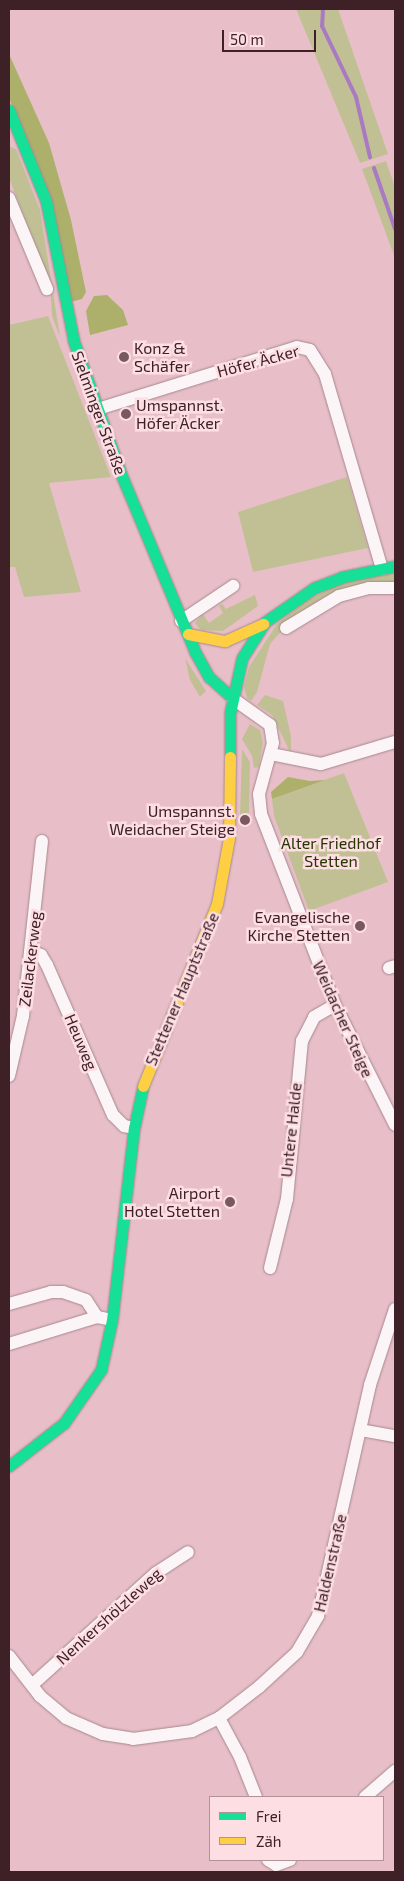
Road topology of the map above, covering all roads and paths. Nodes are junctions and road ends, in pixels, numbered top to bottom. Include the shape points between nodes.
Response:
1 (9, 110) edge
2 (14, 132) edge
3 (9, 198) edge
4 (47, 289) dead end
5 (98, 409) junction
6 (395, 566) edge
7 (382, 569) junction
8 (233, 586) dead end
9 (395, 588) edge
10 (181, 621) junction
11 (265, 622) junction
12 (286, 628) dead end
13 (188, 634) junction
14 (232, 698) junction
15 (395, 742) edge
16 (271, 754) junction
17 (42, 841) dead end
18 (31, 951) junction
19 (335, 1005) junction
20 (9, 1076) edge
21 (395, 1126) edge
22 (134, 1128) junction
23 (270, 1268) dead end
24 (9, 1304) edge
25 (395, 1309) edge
26 (97, 1317) junction
27 (112, 1320) junction
28 (9, 1344) edge
29 (360, 1430) junction
30 (395, 1436) edge
31 (9, 1466) edge
32 (188, 1552) dead end
33 (9, 1656) edge
34 (32, 1685) junction
35 (218, 1718) junction
36 (395, 1771) edge
37 (256, 1796) edge
38 (366, 1796) edge
39 (270, 1861) edge
40 (287, 1861) edge

1 - 2 street, Sielminger Straße
2 - 5 street, Sielminger Straße via 46,201 60,256 70,328
3 - 4 street
5 - 7 street, Höfer Äcker via 297,347 310,350 325,374
5 - 10 street, Sielminger Straße
6 - 7 street, Stettener Hauptstraße
7 - 11 street, Stettener Hauptstraße via 314,588
8 - 10 street
9 - 12 street via 369,588 346,593 308,612
10 - 13 street, Sielminger Straße
11 - 13 street via 225,641
11 - 14 street, Stettener Hauptstraße via 242,658
13 - 14 street, Sielminger Straße via 209,677
14 - 16 street, Weidacher Steige via 270,725
14 - 22 street, Stettener Hauptstraße via 224,877 209,926 144,1081
15 - 16 street via 321,764
16 - 19 street, Weidacher Steige via 259,794 261,814
17 - 18 street, Zeilackerweg
18 - 20 street, Zeilackerweg via 23,1016
18 - 22 street, Heuweg via 41,955 47,965 113,1114 124,1126
19 - 21 street, Weidacher Steige
19 - 23 street, Untere Halde via 314,1017 302,1041 286,1199
22 - 27 street, Stettener Hauptstraße
24 - 26 street via 51,1292 63,1292 86,1300
25 - 29 street, Haldenstraße via 377,1359
26 - 27 street
26 - 28 street
27 - 31 street, Stettener Hauptstraße via 101,1370 73,1413
29 - 30 street
29 - 35 street, Haldenstraße via 323,1599 312,1629 297,1652
32 - 34 street, Nenkershölzleweg via 156,1573
33 - 34 street, Haldenstraße
34 - 35 street, Haldenstraße via 54,1710 103,1734 133,1739 163,1738 192,1731
35 - 37 street via 240,1757
36 - 38 street
39 - 40 street via 276,1865

